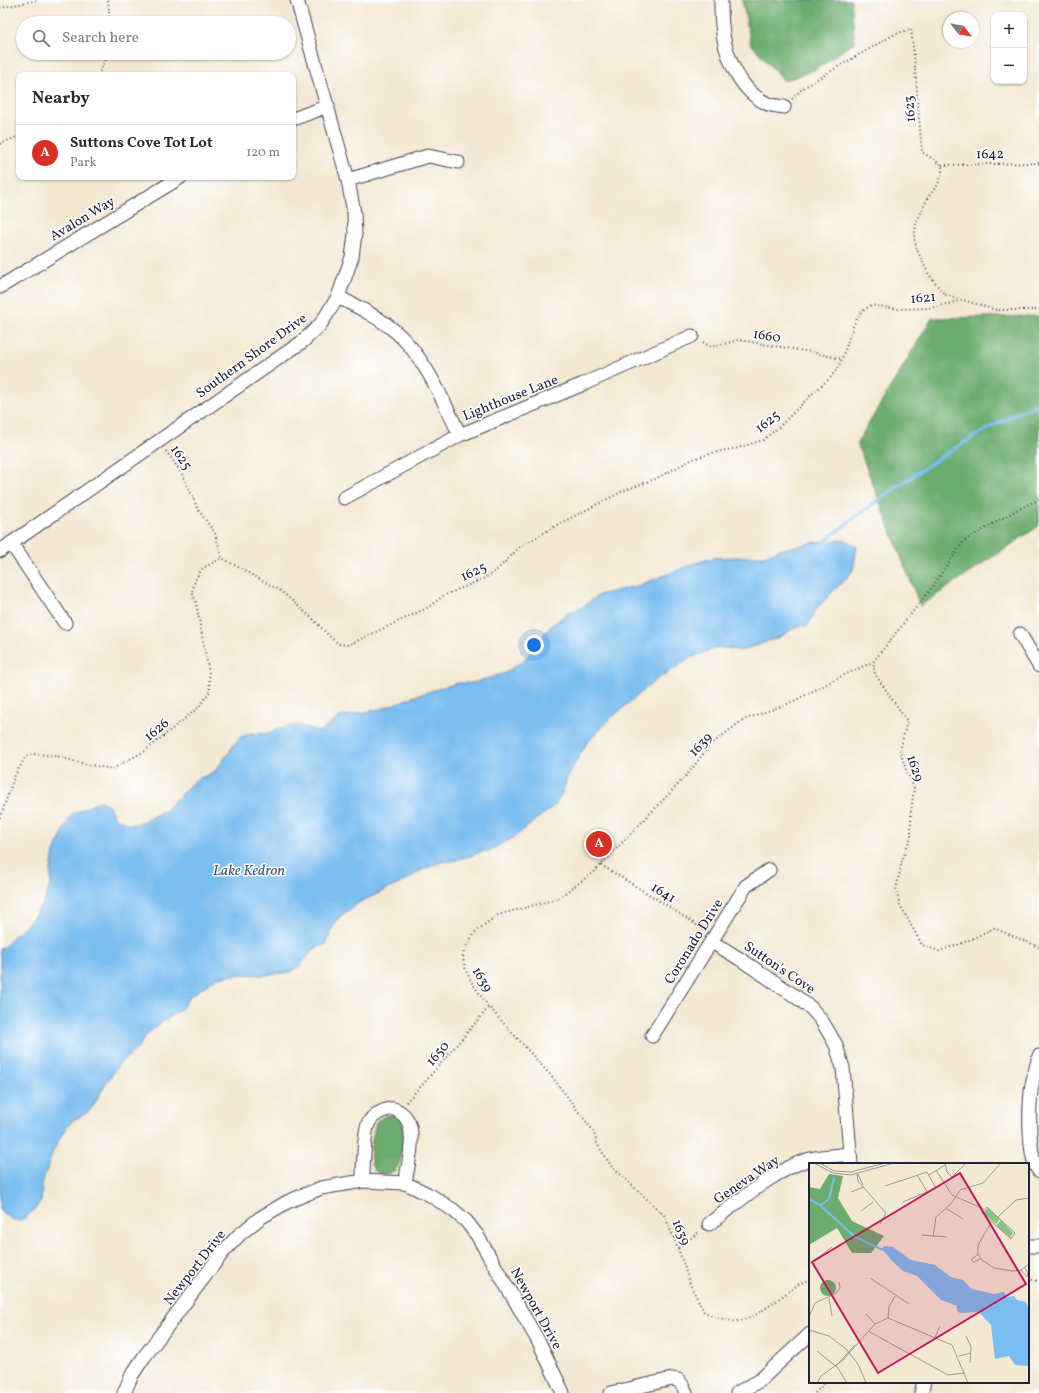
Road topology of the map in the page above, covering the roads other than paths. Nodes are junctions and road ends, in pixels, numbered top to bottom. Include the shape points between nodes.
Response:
1 (296, 0) edge
2 (721, 0) edge
3 (328, 106) junction
4 (784, 107) road end
5 (296, 118) edge
6 (458, 162) dead end
7 (176, 180) edge
8 (348, 180) junction
9 (0, 287) edge
10 (338, 297) junction
11 (692, 336) road end
12 (460, 434) junction
13 (344, 498) dead end
14 (11, 543) junction
15 (0, 551) edge
16 (65, 624) dead end
17 (1020, 634) dead end
18 (1039, 666) edge
19 (768, 870) dead end
20 (713, 939) junction
21 (652, 1036) dead end
22 (1039, 1056) edge
23 (1035, 1091) edge
24 (850, 1159) edge
25 (1039, 1171) edge
26 (363, 1181) junction
27 (405, 1183) junction
28 (709, 1224) road end
29 (809, 1335) edge
30 (924, 1383) edge
31 (124, 1393) edge
32 (563, 1393) edge
33 (611, 1393) edge
34 (686, 1393) edge
35 (737, 1393) edge
36 (921, 1393) edge

1 - 3 street, Southern Shore Drive
2 - 4 street via 722,26 727,50 735,70 755,97 768,104
3 - 5 street
3 - 8 street, Southern Shore Drive
6 - 8 street via 428,156
7 - 9 street, Avalon Way
8 - 10 street, Southern Shore Drive via 355,234 352,257
10 - 12 street via 387,325 411,347 430,376
10 - 14 street, Southern Shore Drive via 320,325 302,342
11 - 12 street, Lighthouse Lane
12 - 13 street, Lighthouse Lane
14 - 15 street, Southern Shore Drive
14 - 16 street
17 - 18 street
19 - 20 street, Coronado Drive via 746,886
20 - 21 street, Coronado Drive
20 - 24 street, Sutton's Cove via 811,1008 822,1021 836,1045 843,1068
22 - 23 street
23 - 25 street via 1030,1134 1033,1160
24 - 28 street, Geneva Way via 810,1159 793,1166 762,1184
26 - 27 street, Newport Drive
26 - 27 street via 368,1122 380,1111 392,1108 404,1115 410,1125 410,1149
26 - 31 street, Newport Drive via 321,1188 286,1202 239,1235 223,1252 144,1357
27 - 32 street, Newport Drive via 430,1195 452,1210 478,1235 540,1344
29 - 35 street via 759,1381
30 - 36 street
33 - 34 street via 672,1379 678,1380

